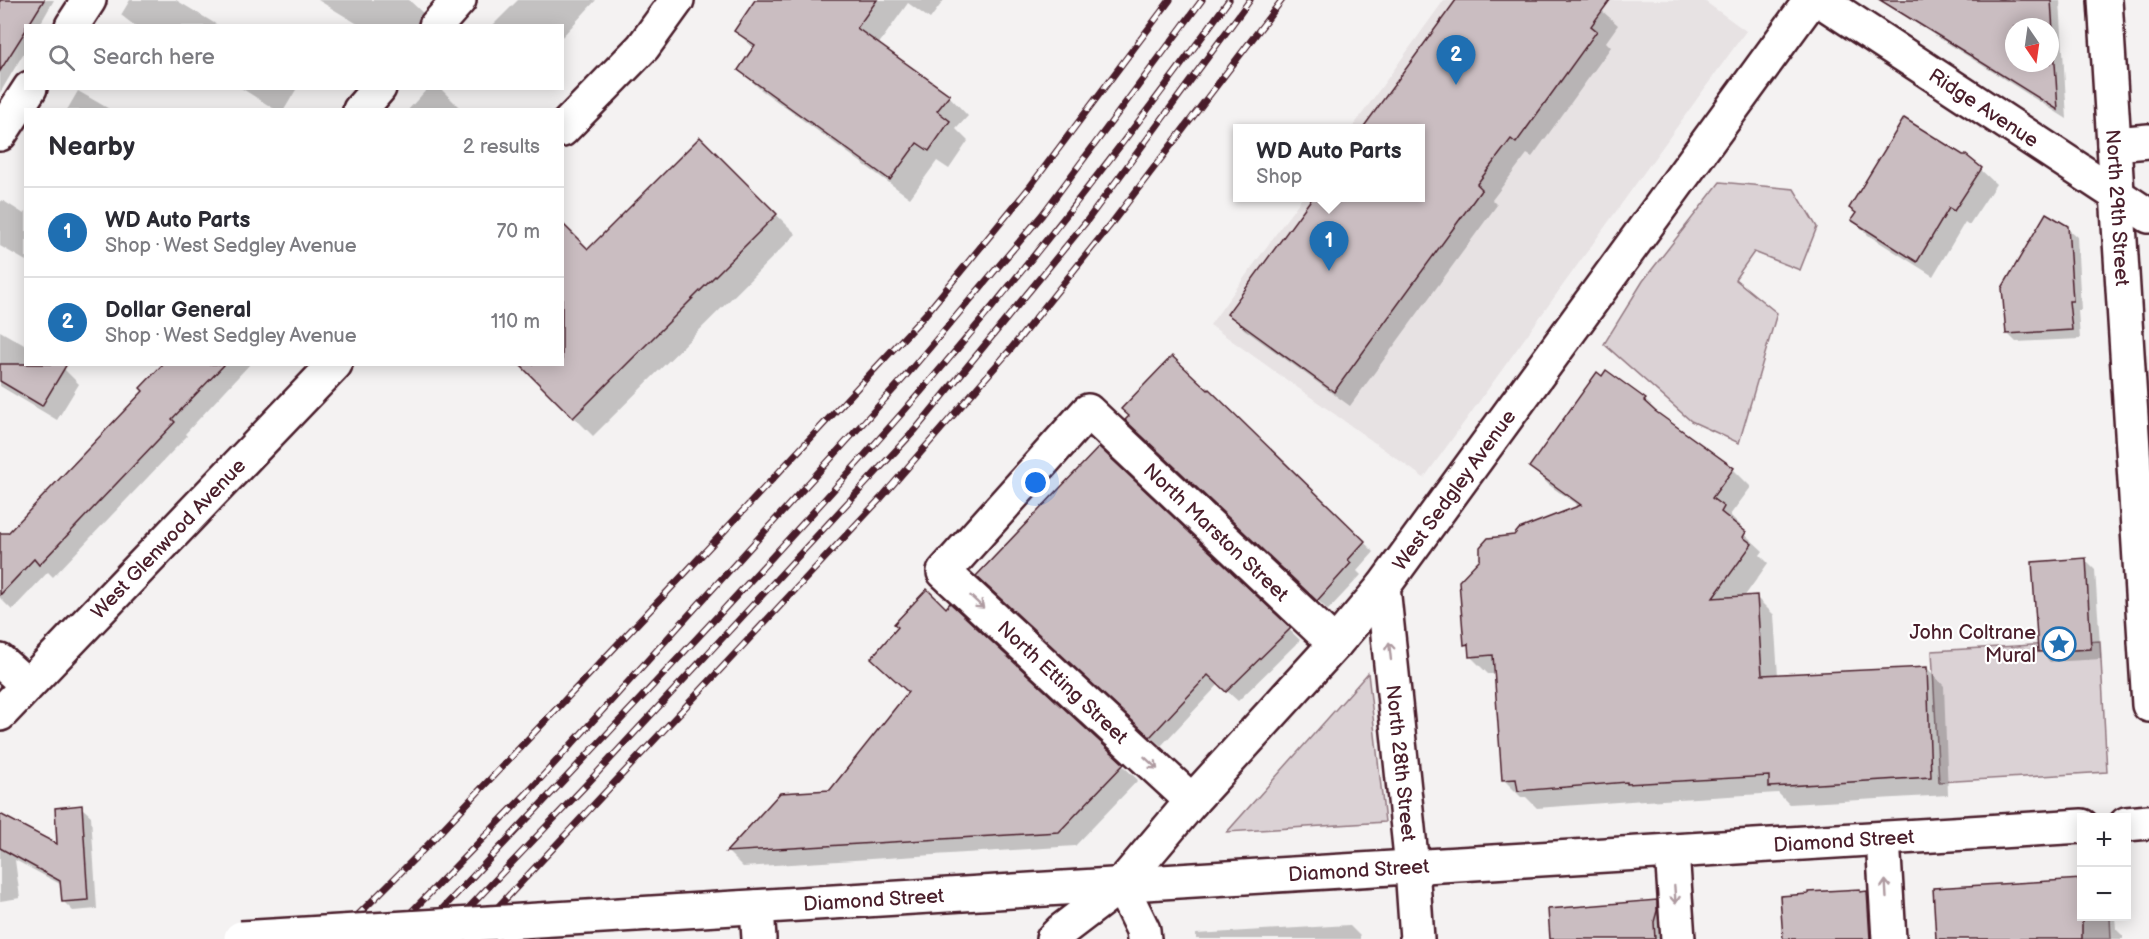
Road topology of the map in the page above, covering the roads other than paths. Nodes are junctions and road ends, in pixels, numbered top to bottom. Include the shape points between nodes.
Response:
1 (88, 0) edge
2 (459, 0) edge
3 (677, 0) edge
4 (1811, 0) edge
5 (1820, 0) edge
6 (2105, 0) edge
7 (73, 24) edge
8 (438, 24) edge
9 (29, 90) edge
10 (377, 90) edge
11 (362, 108) edge
12 (564, 128) edge
13 (7, 133) edge
14 (2149, 141) edge
15 (2114, 144) junction
16 (2118, 197) junction
17 (2149, 216) edge
18 (333, 366) edge
19 (1098, 421) joint
20 (1383, 587) junction
21 (1335, 644) junction
22 (0, 661) edge
23 (26, 684) junction
24 (2149, 705) edge
25 (0, 714) edge
26 (1192, 801) junction
27 (2149, 822) edge
28 (2131, 824) edge
29 (2077, 826) edge
30 (1883, 839) junction
31 (1672, 851) junction
32 (1412, 867) junction
33 (1121, 885) junction
34 (756, 907) junction
35 (232, 938) edge
36 (759, 939) edge
37 (1053, 939) edge
38 (1144, 939) edge
39 (1417, 939) edge
40 (1678, 939) edge
41 (1889, 939) edge

1 - 7 street
2 - 8 street
3 - 12 street via 643,47
4 - 20 street, West Sedgley Avenue
5 - 16 street, Ridge Avenue
6 - 15 street, North 29th Street
9 - 13 street
10 - 11 street
14 - 15 street
15 - 16 street, North 29th Street
16 - 17 street, Ridge Avenue
16 - 24 street, North 29th Street
18 - 23 street, West Glenwood Avenue
19 - 21 street, North Marston Street
19 -> 26 street, North Etting Street via 1088,411 944,572
20 - 21 street, West Sedgley Avenue
32 -> 20 street, North 28th Street
21 - 26 street, West Sedgley Avenue
22 - 23 street
23 - 25 street, West Glenwood Avenue
26 - 33 street, West Sedgley Avenue
27 - 28 street
29 - 30 street, Diamond Street
30 - 31 street, Diamond Street
41 -> 30 street
31 - 32 street, Diamond Street
31 -> 40 street
32 - 33 street, Diamond Street
32 - 39 street, North 28th Street
33 - 34 street, Diamond Street
33 - 37 street, West Sedgley Avenue
33 - 38 street
34 - 35 street, Diamond Street, bridge
34 - 36 street

